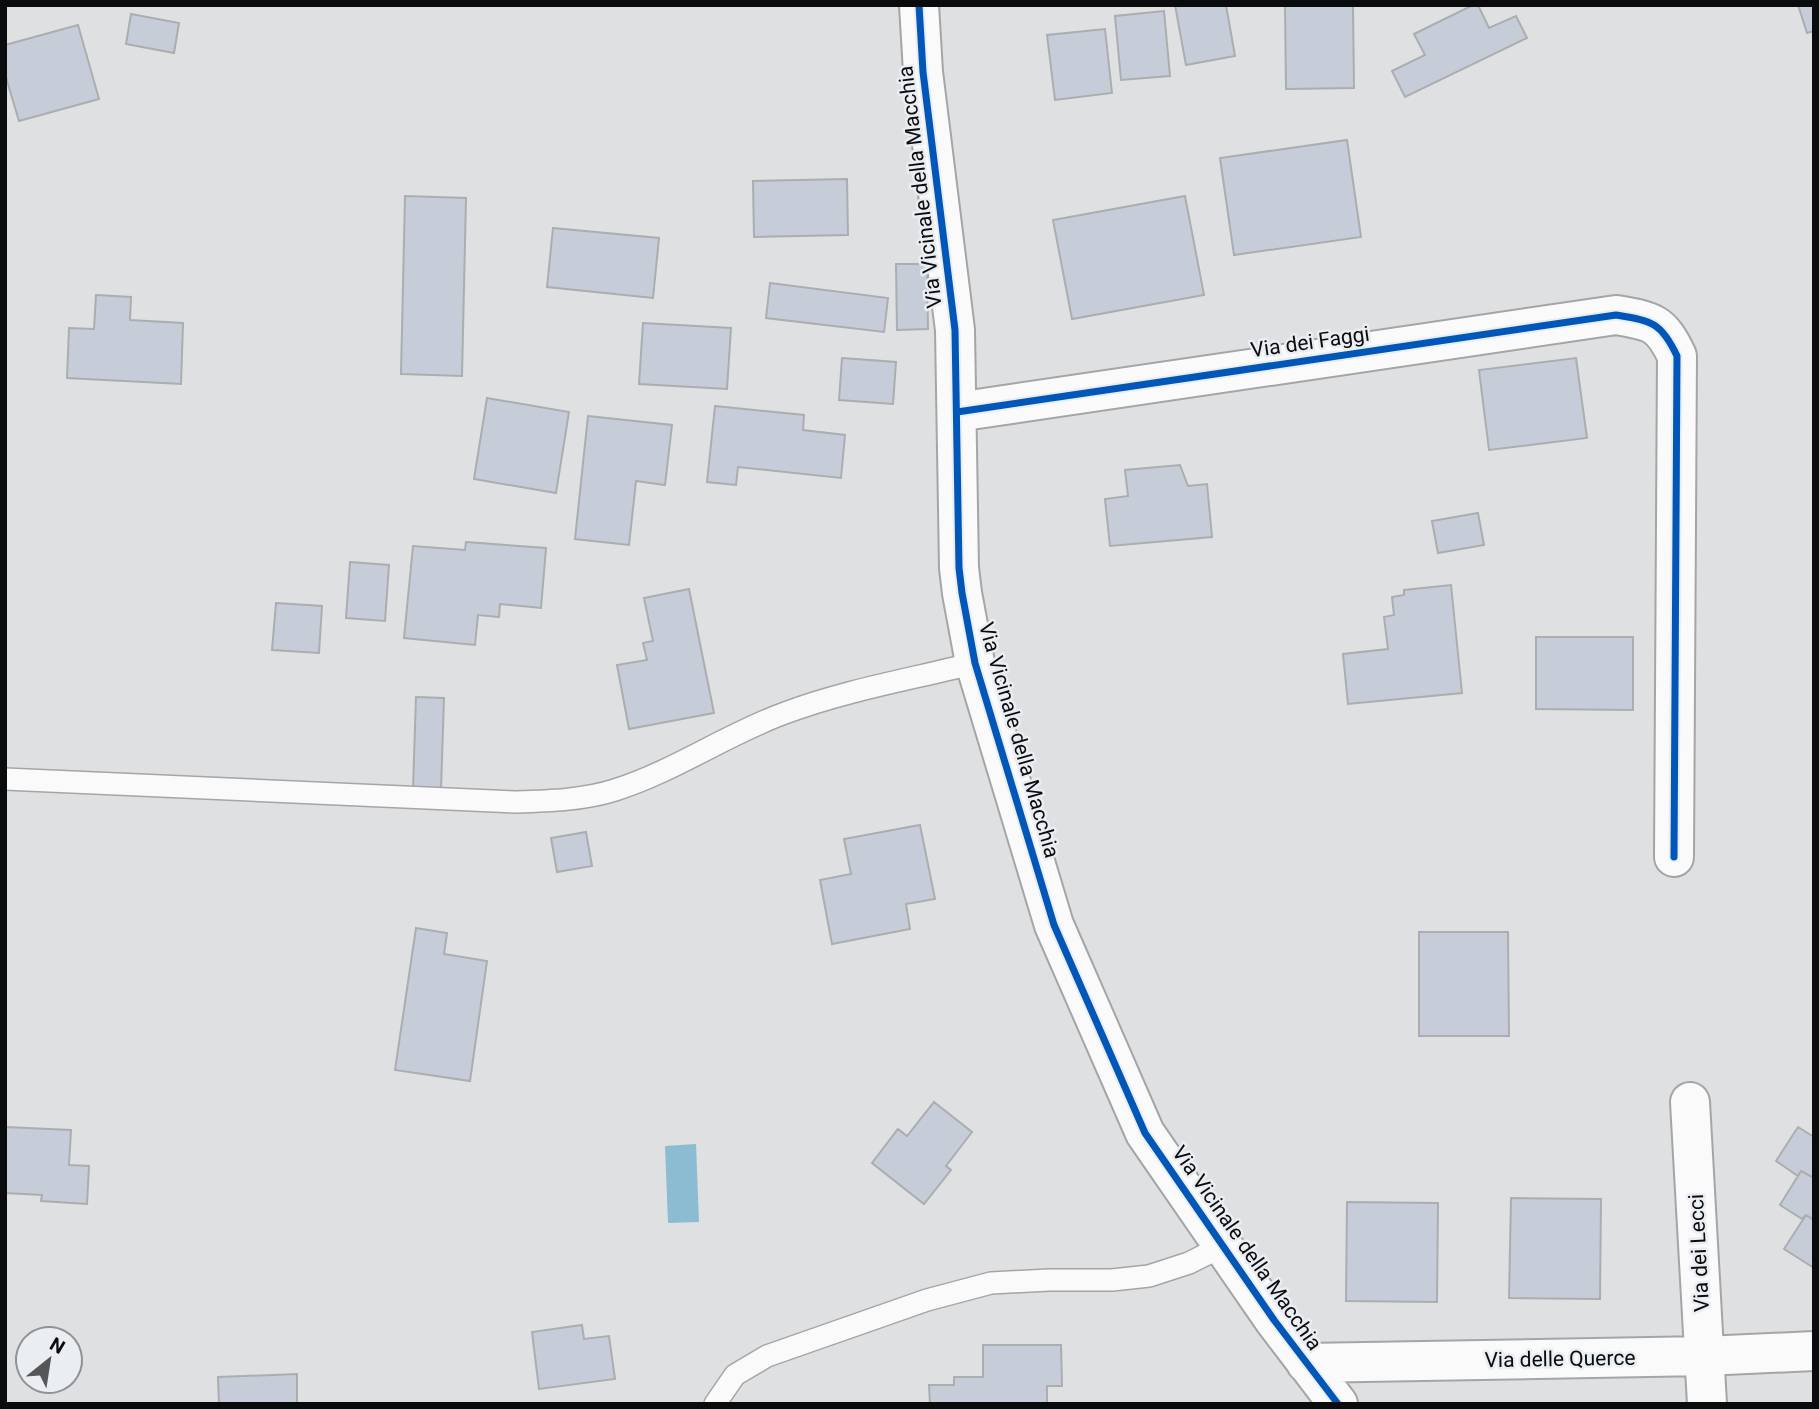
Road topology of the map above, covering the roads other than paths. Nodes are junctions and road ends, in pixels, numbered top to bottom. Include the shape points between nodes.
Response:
1 (919, 5) edge
2 (957, 412) junction
3 (975, 663) junction
4 (5, 779) edge
5 (1674, 857) dead end
6 (1690, 1102) dead end
7 (1223, 1246) junction
8 (1814, 1351) edge
9 (1705, 1356) junction
10 (1306, 1363) junction
11 (715, 1404) edge
12 (1338, 1404) edge
13 (1707, 1404) edge

1 - 2 street, Via Vicinale della Macchia via 955,330
2 - 3 street, Via Vicinale della Macchia via 959,568
2 - 5 street, Via dei Faggi via 1616,315 1644,320 1666,332 1677,356
3 - 4 lane via 819,701 752,726 635,783 560,800 515,802
3 - 7 street, Via Vicinale della Macchia via 1054,925 1145,1133
6 - 9 street, Via dei Lecci
7 - 10 street, Via Vicinale della Macchia
7 - 11 lane via 1149,1276 991,1283 927,1300 766,1356 735,1375
8 - 9 street, Via delle Querce
9 - 10 street, Via delle Querce
9 - 13 street, Via dei Lecci
10 - 12 street, Via Vicinale della Macchia

